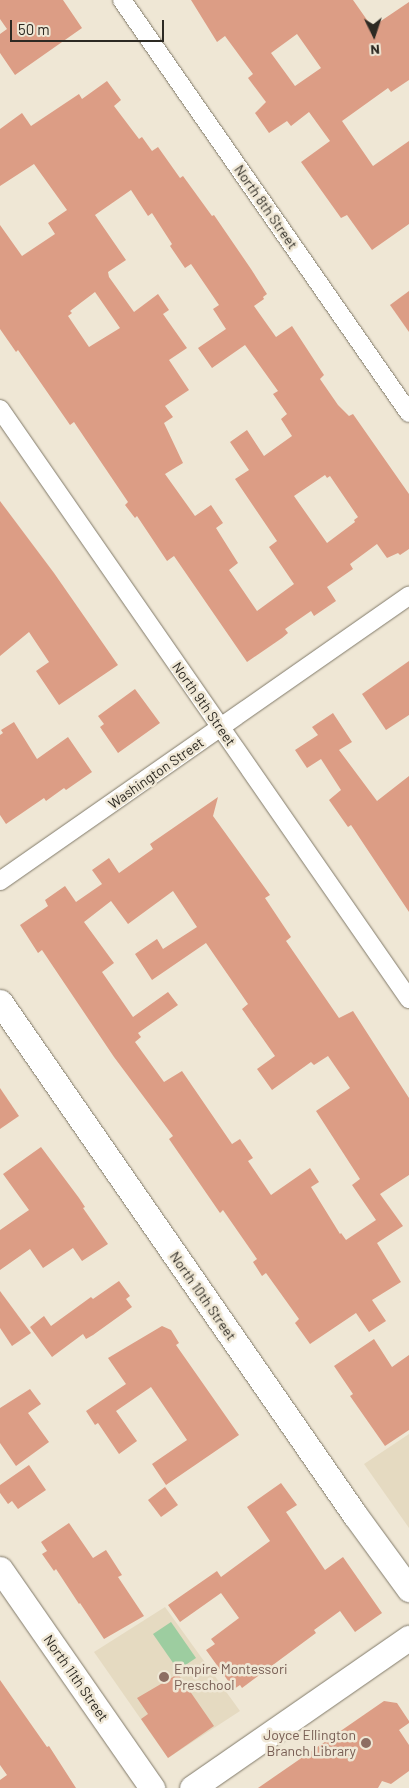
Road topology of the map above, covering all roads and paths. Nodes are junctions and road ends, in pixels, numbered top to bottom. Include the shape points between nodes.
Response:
1 (122, 0) edge
2 (0, 409) edge
3 (409, 413) edge
4 (409, 596) edge
5 (220, 728) junction
6 (0, 881) edge
7 (409, 998) edge
8 (0, 1002) edge
9 (0, 1568) edge
10 (409, 1589) edge
11 (409, 1638) edge
12 (152, 1788) edge
13 (192, 1788) edge

1 - 3 street, North 8th Street
2 - 5 street, North 9th Street
4 - 5 street, Washington Street
5 - 6 street, Washington Street
5 - 7 street, North 9th Street
8 - 10 main road, North 10th Street
9 - 12 main road, North 11th Street
11 - 13 main road

